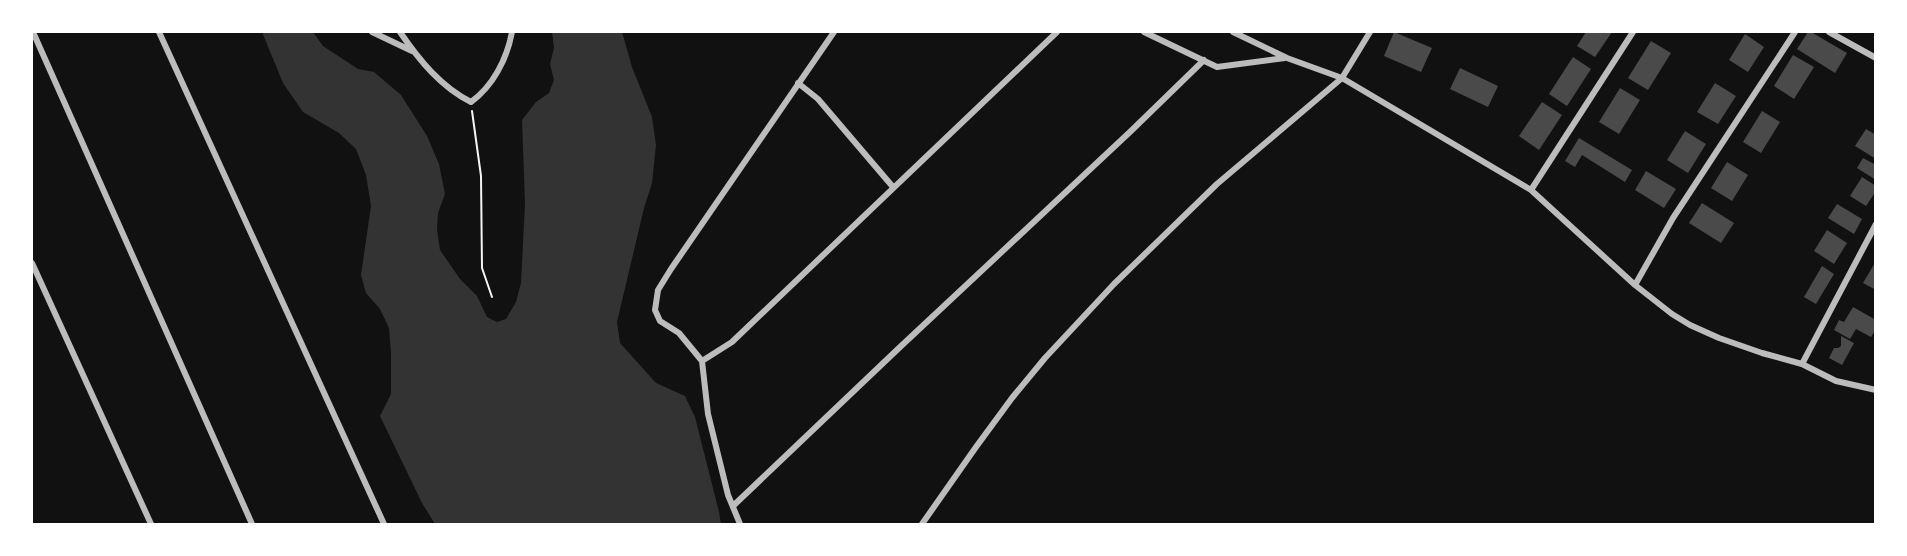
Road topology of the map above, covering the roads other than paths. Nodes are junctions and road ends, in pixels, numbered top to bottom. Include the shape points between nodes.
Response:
1 (33, 32) edge
2 (159, 32) edge
3 (372, 32) edge
4 (400, 32) edge
5 (512, 32) edge
6 (834, 32) edge
7 (1057, 32) edge
8 (1144, 32) edge
9 (1233, 32) edge
10 (1370, 32) edge
11 (1633, 32) edge
12 (1795, 32) edge
13 (1829, 32) edge
14 (413, 51) junction
15 (1287, 58) junction
16 (1875, 58) edge
17 (1204, 60) junction
18 (1342, 78) junction
19 (798, 83) junction
20 (893, 187) junction
21 (1531, 190) junction
22 (1875, 224) edge
23 (32, 263) edge
24 (1635, 285) junction
25 (702, 361) junction
26 (1802, 364) junction
27 (1875, 390) edge
28 (733, 506) junction
29 (151, 525) edge
30 (252, 525) edge
31 (384, 525) edge
32 (740, 525) edge
33 (922, 525) edge

1 - 30 street
2 - 31 street
3 - 14 street
4 - 14 street
5 - 14 street via 494,79 471,102 456,95
6 - 19 street
7 - 20 street
8 - 17 street
9 - 15 street
10 - 18 street
11 - 21 street
12 - 24 street via 1673,218
13 - 16 street
15 - 17 street via 1217,67
15 - 18 street
17 - 28 street
18 - 21 street
18 - 33 street via 1217,184 1060,341 1012,398
19 - 20 street via 818,99
19 - 25 street via 658,290 655,310 660,321 679,333
20 - 25 street via 732,342
21 - 24 street
22 - 26 street
23 - 29 street
24 - 26 street via 1700,330
25 - 28 street via 708,414
26 - 27 street via 1836,381
28 - 32 street

